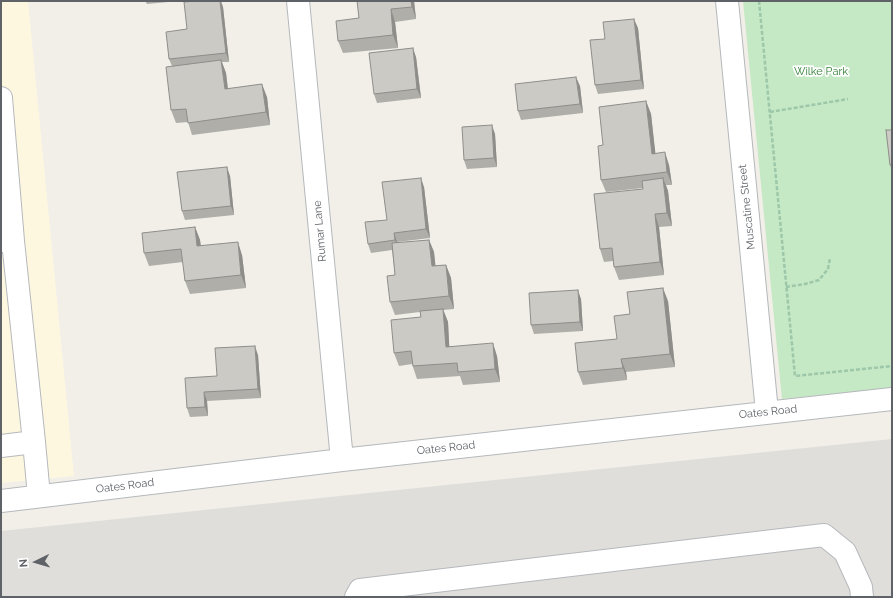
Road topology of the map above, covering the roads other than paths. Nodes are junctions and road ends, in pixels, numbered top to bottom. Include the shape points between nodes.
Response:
1 (298, 1) edge
2 (727, 1) edge
3 (1, 98) edge
4 (7, 241) edge
5 (892, 399) edge
6 (767, 412) junction
7 (34, 442) junction
8 (1, 446) edge
9 (342, 460) junction
10 (39, 496) junction
11 (1, 501) edge
12 (356, 597) edge
13 (862, 597) edge

1 - 9 street, Rumar Lane
2 - 6 street, Muscatine Street
3 - 4 street
4 - 7 street
5 - 6 street, Oates Road
6 - 9 street, Oates Road
7 - 8 street
7 - 10 street
9 - 10 street, Oates Road
10 - 11 street, Oates Road
12 - 13 street via 360,590 824,535 845,552 861,587

